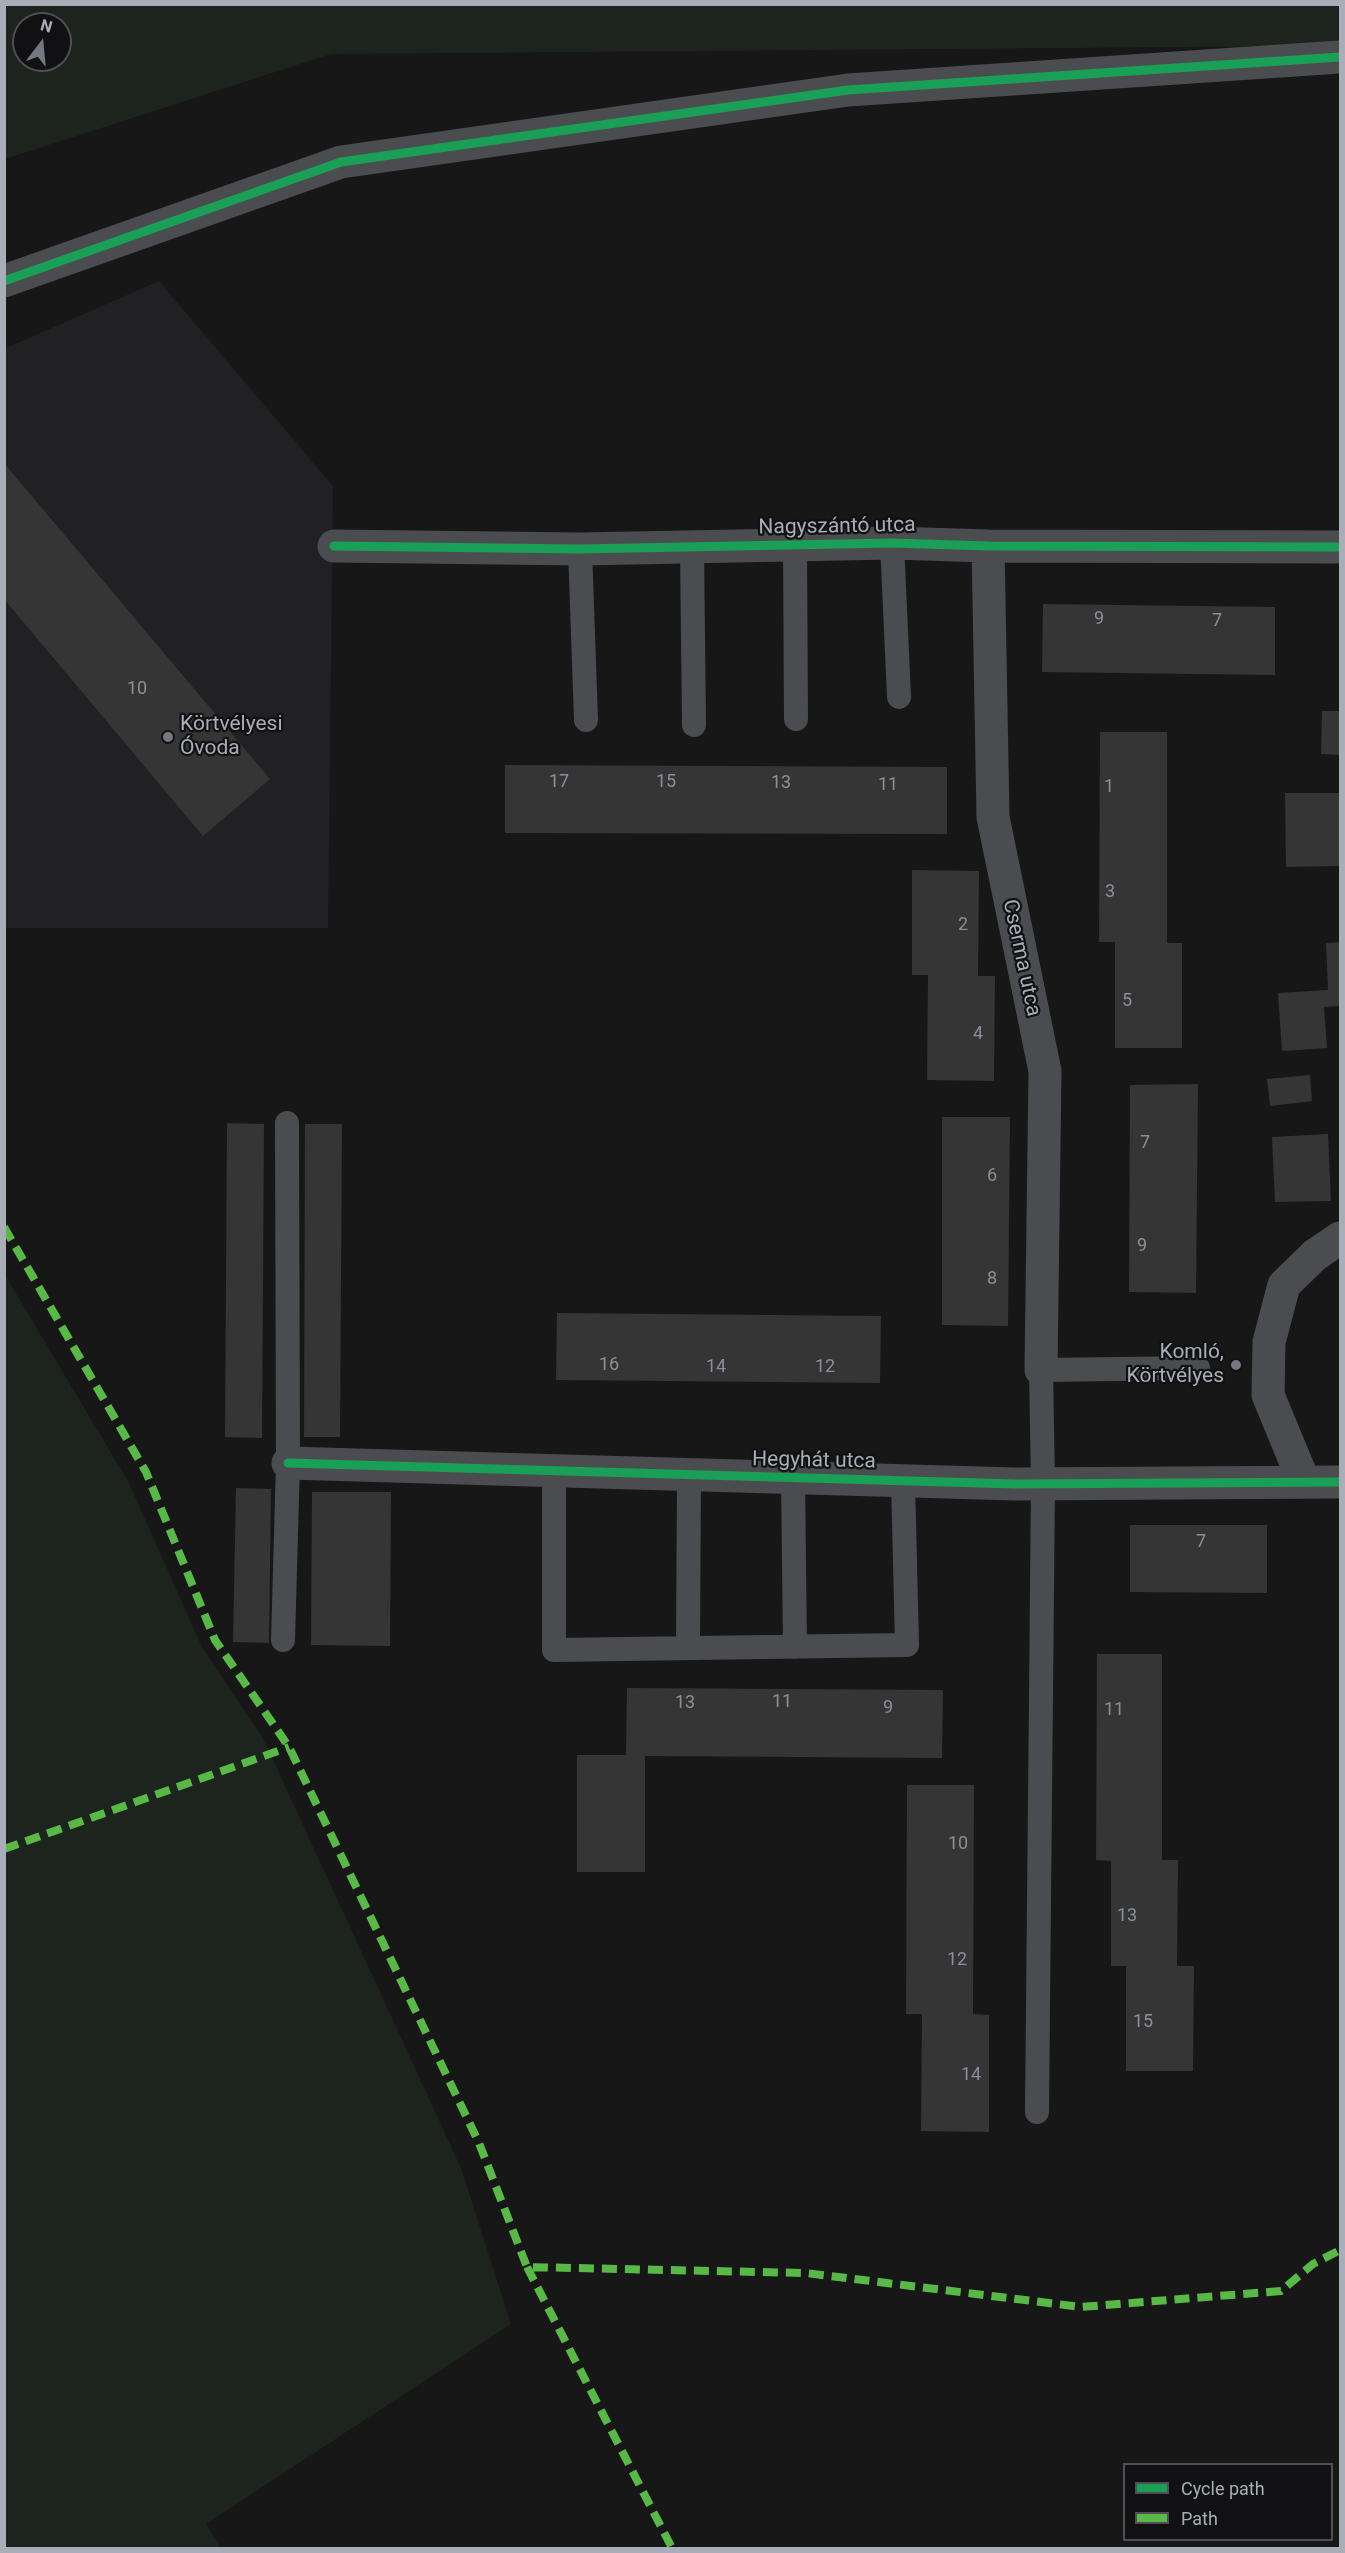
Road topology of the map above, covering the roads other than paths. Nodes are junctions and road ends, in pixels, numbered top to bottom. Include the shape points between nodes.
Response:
1 (1341, 57) edge
2 (4, 280) edge
3 (892, 543) junction
4 (795, 544) junction
5 (334, 546) dead end
6 (988, 546) junction
7 (1341, 547) edge
8 (692, 548) junction
9 (580, 549) junction
10 (899, 697) dead end
11 (796, 719) dead end
12 (586, 720) dead end
13 (693, 725) dead end
14 (287, 1123) dead end
15 (1341, 1238) edge
16 (1198, 1368) dead end
17 (1041, 1370) junction
18 (288, 1463) junction
19 (554, 1472) junction
20 (689, 1476) junction
21 (793, 1478) junction
22 (903, 1481) junction
23 (1304, 1482) junction
24 (1341, 1482) edge
25 (1043, 1484) junction
26 (283, 1640) dead end
27 (795, 1647) junction
28 (688, 1648) junction
29 (1037, 2112) dead end

1 - 2 street via 848,90 341,162
3 - 4 street, Nagyszántó utca
3 - 6 street, Nagyszántó utca
3 - 10 lane
4 - 8 street, Nagyszántó utca
4 - 11 lane
5 - 9 street, Nagyszántó utca
6 - 7 street, Nagyszántó utca
6 - 17 street, Cserma utca via 993,818 1045,1071
8 - 9 street, Nagyszántó utca
8 - 13 lane
9 - 12 lane
14 - 18 lane
15 - 23 street via 1315,1255 1284,1285 1269,1342 1268,1395
16 - 17 lane
17 - 25 lane
18 - 19 street, Hegyhát utca
18 - 26 lane
19 - 20 street, Hegyhát utca
19 - 28 lane via 554,1650
20 - 21 street, Hegyhát utca
20 - 28 lane
21 - 22 street, Hegyhát utca
21 - 27 lane
22 - 25 street, Hegyhát utca
22 - 27 lane via 907,1645
23 - 24 street, Hegyhát utca
23 - 25 street, Hegyhát utca
25 - 29 lane
27 - 28 lane

